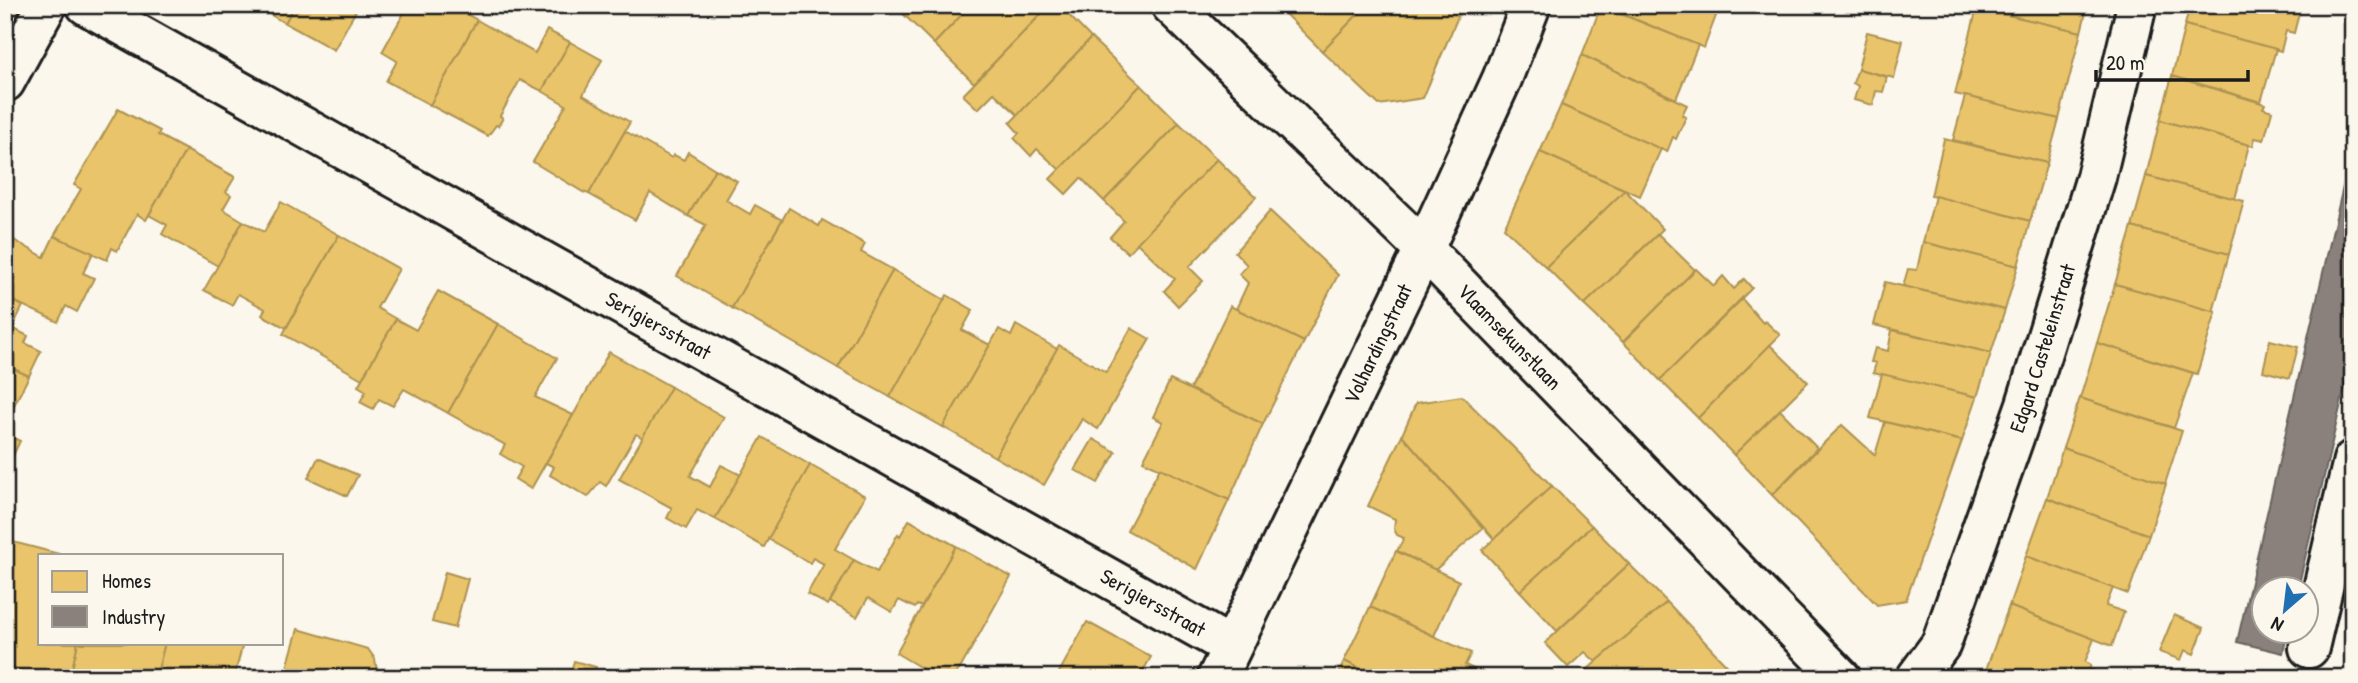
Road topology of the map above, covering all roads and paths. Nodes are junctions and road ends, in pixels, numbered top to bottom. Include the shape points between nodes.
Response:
1 (47, 5) edge
2 (86, 5) edge
3 (1171, 5) edge
4 (1531, 5) edge
5 (2137, 5) edge
6 (5, 82) edge
7 (1424, 249) junction
8 (2353, 460) edge
9 (2343, 544) edge
10 (2309, 648) dead end
11 (1223, 662) edge
12 (1841, 678) edge
13 (1916, 678) edge

1 - 6 street
2 - 11 street, Serigiersstraat
3 - 7 street, Vlaamsekunstlaan
4 - 7 street, Volhardingstraat
5 - 13 street, Edgard Casteleinstraat via 2096,177 2026,404 1941,644
7 - 11 street, Volhardingstraat
7 - 12 street, Vlaamsekunstlaan
8 - 9 street
9 - 10 street

